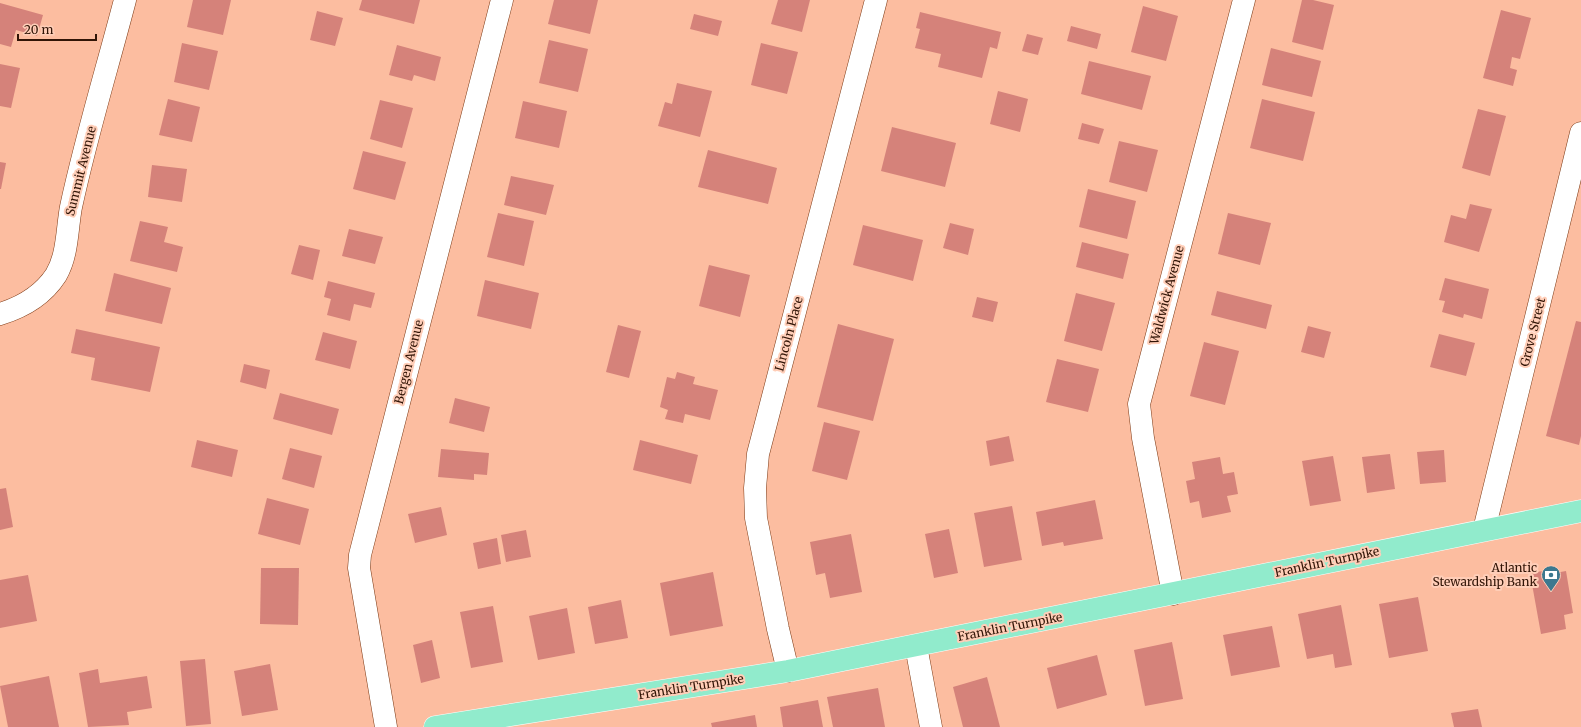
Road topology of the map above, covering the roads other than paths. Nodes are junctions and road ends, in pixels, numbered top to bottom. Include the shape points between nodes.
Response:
1 (125, 0) edge
2 (502, 0) edge
3 (876, 0) edge
4 (1244, 0) edge
5 (1581, 133) edge
6 (0, 314) edge
7 (1581, 511) edge
8 (1484, 530) junction
9 (1173, 594) junction
10 (916, 646) junction
11 (788, 672) junction
12 (386, 727) edge
13 (435, 727) edge
14 (931, 727) edge

1 - 6 street, Summit Avenue via 71,207 64,252 57,274 41,294 16,309
2 - 12 street, Bergen Avenue via 360,555 359,568
3 - 11 street, Lincoln Place via 758,454 756,518
4 - 9 street, Waldwick Avenue via 1139,404 1143,438
5 - 8 street, Grove Street
7 - 8 main road, Franklin Turnpike
8 - 9 main road, Franklin Turnpike
9 - 10 main road, Franklin Turnpike
10 - 11 main road, Franklin Turnpike
10 - 14 street
11 - 13 main road, Franklin Turnpike

